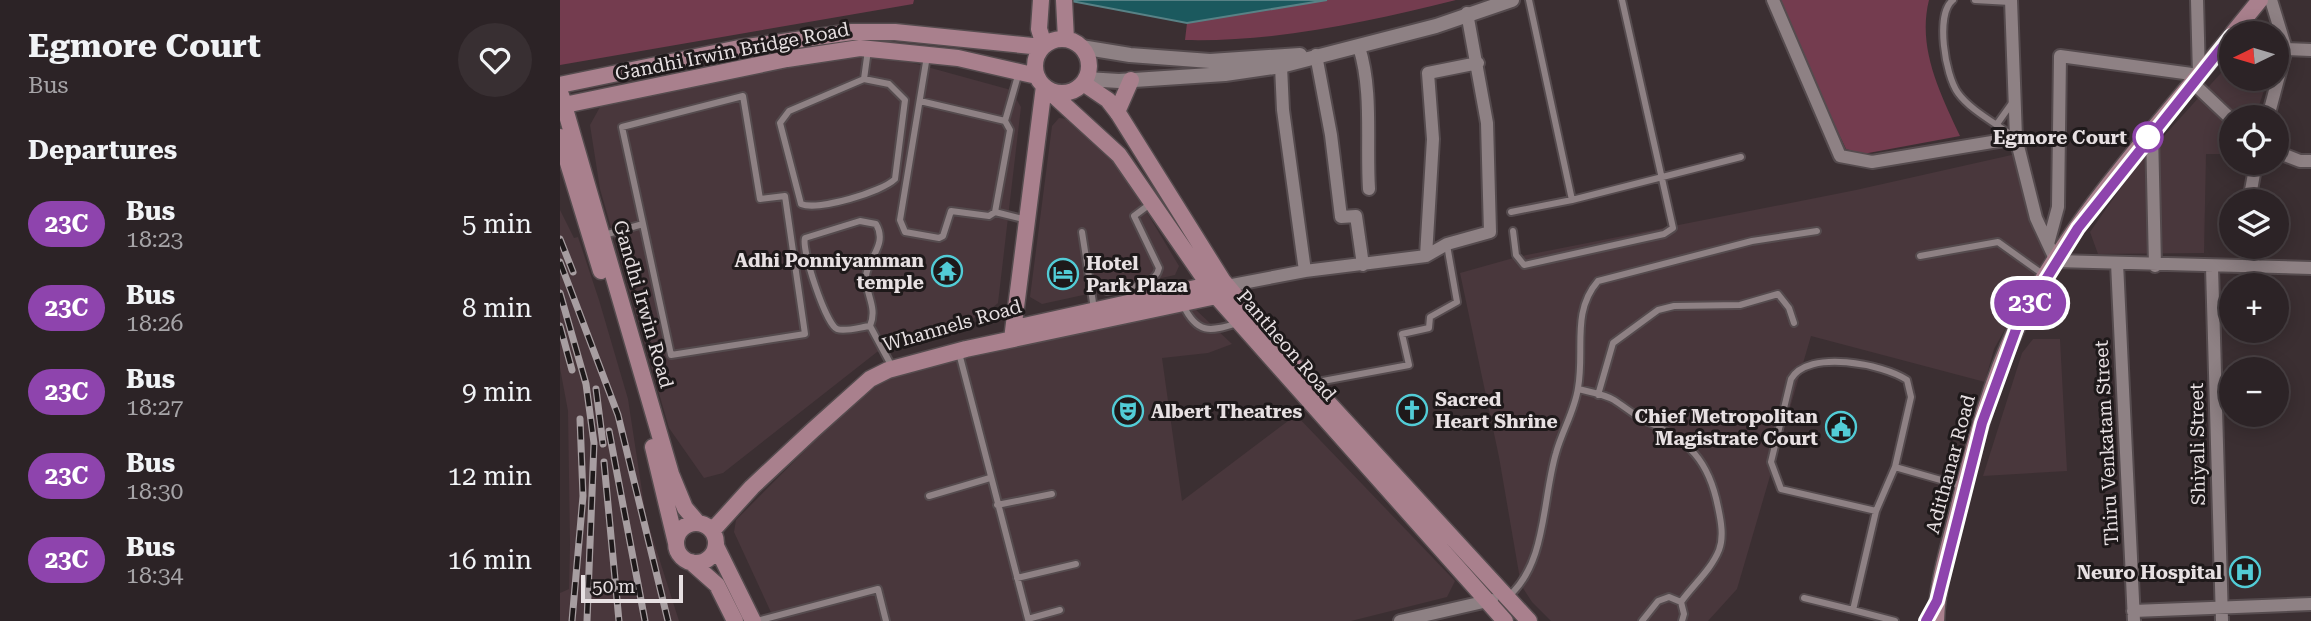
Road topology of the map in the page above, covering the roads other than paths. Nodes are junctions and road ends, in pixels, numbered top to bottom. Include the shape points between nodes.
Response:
1 (1512, 0) edge
2 (1529, 0) edge
3 (1622, 0) edge
4 (1773, 0) edge
5 (1953, 0) edge
6 (1975, 0) edge
7 (2011, 0) edge
8 (2197, 0) edge
9 (2260, 0) edge
10 (2271, 0) edge
11 (1064, 3) edge
12 (1040, 5) edge
13 (1467, 13) junction
14 (2243, 21) edge
15 (2277, 21) edge
16 (1039, 29) junction
17 (1066, 39) junction
18 (1021, 46) junction
19 (1043, 46) junction
20 (1081, 47) junction
21 (1359, 47) junction
22 (869, 48) junction
23 (2289, 49) edge
24 (2219, 50) edge
25 (2311, 50) edge
26 (927, 54) junction
27 (1316, 55) junction
28 (1478, 64) junction
29 (1281, 66) junction
30 (1019, 70) junction
31 (864, 79) junction
32 (2196, 79) junction
33 (1131, 80) junction
34 (1085, 81) junction
35 (1043, 84) junction
36 (560, 85) edge
37 (561, 101) edge
38 (920, 101) junction
39 (2219, 105) edge
40 (1117, 111) junction
41 (1005, 121) junction
42 (1997, 124) junction
43 (2152, 132) junction
44 (560, 137) edge
45 (2016, 138) junction
46 (1741, 157) dead end
47 (2289, 157) edge
48 (2311, 161) edge
49 (1154, 175) junction
50 (1664, 177) junction
51 (1140, 185) junction
52 (1369, 189) dead end
53 (1572, 200) junction
54 (1152, 202) junction
55 (995, 212) junction
56 (1511, 212) dead end
57 (1027, 220) junction
58 (643, 224) junction
59 (1817, 231) dead end
60 (1082, 232) dead end
61 (1513, 232) dead end
62 (602, 236) junction
63 (1447, 244) junction
64 (2048, 244) junction
65 (1426, 256) junction
66 (1920, 256) dead end
67 (2253, 259) edge
68 (2056, 261) junction
69 (2117, 264) junction
70 (1363, 265) junction
71 (2155, 266) junction
72 (2212, 267) junction
73 (2254, 267) junction
74 (2311, 268) edge
75 (1305, 271) junction
76 (2046, 276) junction
77 (1222, 288) junction
78 (1107, 291) dead end
79 (1183, 305) junction
80 (1094, 310) junction
81 (1240, 323) junction
82 (1794, 323) dead end
83 (870, 326) junction
84 (1012, 334) junction
85 (959, 351) junction
86 (890, 363) junction
87 (1310, 384) junction
88 (1578, 389) junction
89 (1598, 395) junction
90 (1895, 467) junction
91 (990, 478) junction
92 (1964, 487) junction
93 (1052, 494) dead end
94 (929, 496) dead end
95 (997, 505) junction
96 (1876, 511) junction
97 (708, 531) junction
98 (676, 543) junction
99 (691, 562) junction
100 (1076, 564) dead end
101 (1017, 578) junction
102 (1507, 598) junction
103 (1804, 598) dead end
104 (1485, 601) junction
105 (1937, 601) junction
106 (1681, 603) junction
107 (2311, 604) edge
108 (1060, 610) dead end
109 (1853, 610) junction
110 (2221, 615) edge
111 (2134, 616) edge
112 (735, 621) edge
113 (755, 621) edge
114 (886, 621) edge
115 (1400, 621) edge
116 (1505, 621) edge
117 (1529, 621) edge
118 (1642, 621) edge
119 (1682, 621) edge
120 (1895, 621) edge
121 (1926, 621) edge
122 (1936, 621) edge

1 - 13 street
2 - 53 lane
3 - 50 lane
4 - 45 street via 1840,156 1872,162
5 - 42 lane via 1943,16 1945,61 1958,93
6 - 42 lane via 2010,2 2012,107
7 - 45 street
8 - 32 street
9 - 14 main road, Adithanar Road
10 - 15 street
11 - 17 main road
12 - 16 main road
13 - 21 street
13 - 28 street
16 - 18 main road
16 - 19 main road
17 - 19 main road
17 - 20 main road
18 - 19 main road, Gandhi Irwin Bridge Road
18 - 36 main road, Gandhi Irwin Bridge Road via 895,32 852,32 739,48
19 - 35 main road via 1035,61
20 - 27 street via 1210,61
20 - 34 main road via 1089,63
21 - 27 street
21 - 52 street via 1368,106
22 - 26 main road, Gandhi Irwin Bridge Road
22 - 31 lane
22 - 37 main road, Gandhi Irwin Bridge Road via 810,54
23 - 25 street
24 - 32 main road, Adithanar Road
26 - 30 main road, Gandhi Irwin Bridge Road
26 - 38 lane
27 - 29 street
27 - 70 street via 1341,217 1356,216
28 - 63 street via 1487,123 1490,232
28 - 65 street via 1428,73 1433,139
29 - 33 street
29 - 75 street
30 - 35 main road, Gandhi Irwin Bridge Road
30 - 41 lane
31 - 31 lane via 783,116 779,130 801,204 811,206 865,194 888,186 895,178 905,100 889,84
32 - 39 street
32 - 43 main road, Adithanar Road
32 - 64 street via 2060,56 2059,207
33 - 34 street
33 - 40 main road
34 - 35 main road via 1067,93
34 - 40 main road, Pantheon Road
35 - 51 main road, Pantheon Road via 1112,146
35 - 57 main road
37 - 62 main road, Gandhi Irwin Road
38 - 41 lane
38 - 55 lane via 902,230 939,238 951,211 989,216
40 - 49 main road, Pantheon Road
41 - 55 lane via 1010,130
42 - 45 lane
43 - 68 main road, Adithanar Road
43 - 71 street
44 - 98 main road, Gandhi Irwin Road via 638,391
45 - 64 street via 2036,218
46 - 50 lane
47 - 48 street
49 - 51 main road
49 - 77 main road, Pantheon Road
50 - 53 lane
50 - 61 lane via 1674,228 1664,234 1524,265 1516,255
51 - 54 main road, Pantheon Road
53 - 56 lane
54 - 77 main road, Pantheon Road
54 - 78 lane via 1134,216 1159,268 1157,277
55 - 57 lane
57 - 84 main road
58 - 58 lane via 622,127 743,96 760,199 785,196 805,334 671,355
58 - 62 lane
59 - 88 lane via 1752,241 1598,281 1587,293 1580,314
60 - 80 lane
62 - 97 main road, Gandhi Irwin Road via 671,474 685,508
63 - 65 street
63 - 87 lane via 1457,302 1430,317 1429,328 1402,334 1409,365
64 - 68 street
65 - 70 street
66 - 76 lane via 1998,242
67 - 73 street
68 - 69 street
68 - 76 main road, Adithanar Road
69 - 71 street
69 - 111 street, Thiru Venkatam Street
70 - 75 street
71 - 72 street
72 - 73 street
72 - 110 street, Shiyali Street
73 - 74 street
75 - 77 street
76 - 92 main road, Adithanar Road via 2006,352
77 - 79 main road, Whannels Road
77 - 80 main road, Whannels Road
77 - 81 main road, Pantheon Road
77 - 87 main road, Pantheon Road
79 - 81 lane via 1202,329
79 - 84 main road, Whannels Road
80 - 84 main road, Whannels Road
81 - 104 main road, Pantheon Road
82 - 89 lane via 1778,294 1740,305 1666,307 1613,342
83 - 83 lane via 833,327 805,250 805,238 860,221 876,224 880,242 866,276 873,306
83 - 86 lane
84 - 85 main road, Whannels Road
84 - 86 main road, Whannels Road
85 - 91 lane
85 - 97 main road, Whannels Road via 908,363 870,379
86 - 97 main road, Whannels Road via 860,382 802,432 733,496
87 - 102 main road, Pantheon Road
88 - 89 lane
88 - 102 lane via 1556,453 1530,570
89 - 106 lane via 1612,398 1693,450 1713,482 1722,527 1720,547
90 - 92 lane
90 - 96 lane
90 - 96 lane via 1911,397 1907,380 1840,361 1798,368 1791,379 1771,462 1777,483 1788,491
91 - 94 lane
91 - 95 lane
92 - 105 main road, Adithanar Road
93 - 95 lane
95 - 101 lane
96 - 109 lane
97 - 98 main road via 684,526
97 - 99 main road via 704,561
97 - 113 main road, Gandhi Irwin Road
98 - 99 main road via 680,555
99 - 112 main road via 717,585
100 - 101 lane
101 - 108 lane via 1028,619
102 - 104 street
102 - 117 main road, Pantheon Road
103 - 109 lane
104 - 115 street
104 - 116 main road, Pantheon Road
105 - 121 main road, Adithanar Road
105 - 122 main road, Adithanar Road
106 - 118 lane via 1669,597 1658,601
106 - 119 lane
107 - 110 street
109 - 120 lane
110 - 111 street
113 - 114 lane via 878,589

